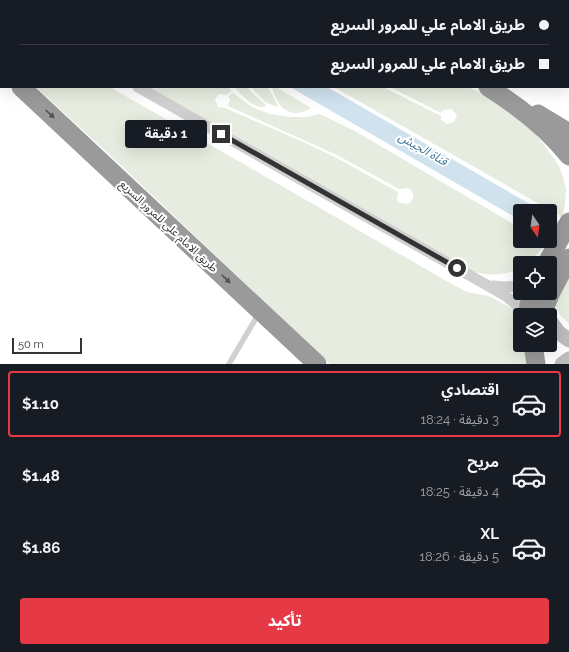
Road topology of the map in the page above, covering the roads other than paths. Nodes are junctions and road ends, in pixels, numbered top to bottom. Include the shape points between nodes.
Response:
1 (22, 88) edge
2 (140, 88) edge
3 (490, 88) edge
4 (491, 88) edge
5 (567, 130) edge
6 (569, 156) edge
7 (569, 222) edge
8 (562, 252) edge
9 (557, 269) edge
10 (485, 284) junction
11 (513, 287) edge
12 (520, 308) edge
13 (260, 311) junction
14 (557, 331) edge
15 (569, 340) edge
16 (534, 352) edge
17 (537, 352) edge
18 (569, 359) edge
19 (228, 364) edge
20 (317, 364) edge
21 (537, 364) edge
22 (562, 364) edge

1 -> 13 highway, طريق الامام علي للمرور السريع
2 - 10 street
3 - 6 highway via 534,121
4 - 5 highway
7 - 8 highway
8 - 9 highway
10 - 11 street via 494,287
10 - 12 street via 513,300
13 - 19 lane
13 - 20 highway, طريق الامام علي للمرور السريع
14 - 15 main road
16 - 21 highway
17 - 21 highway
18 - 22 main road

